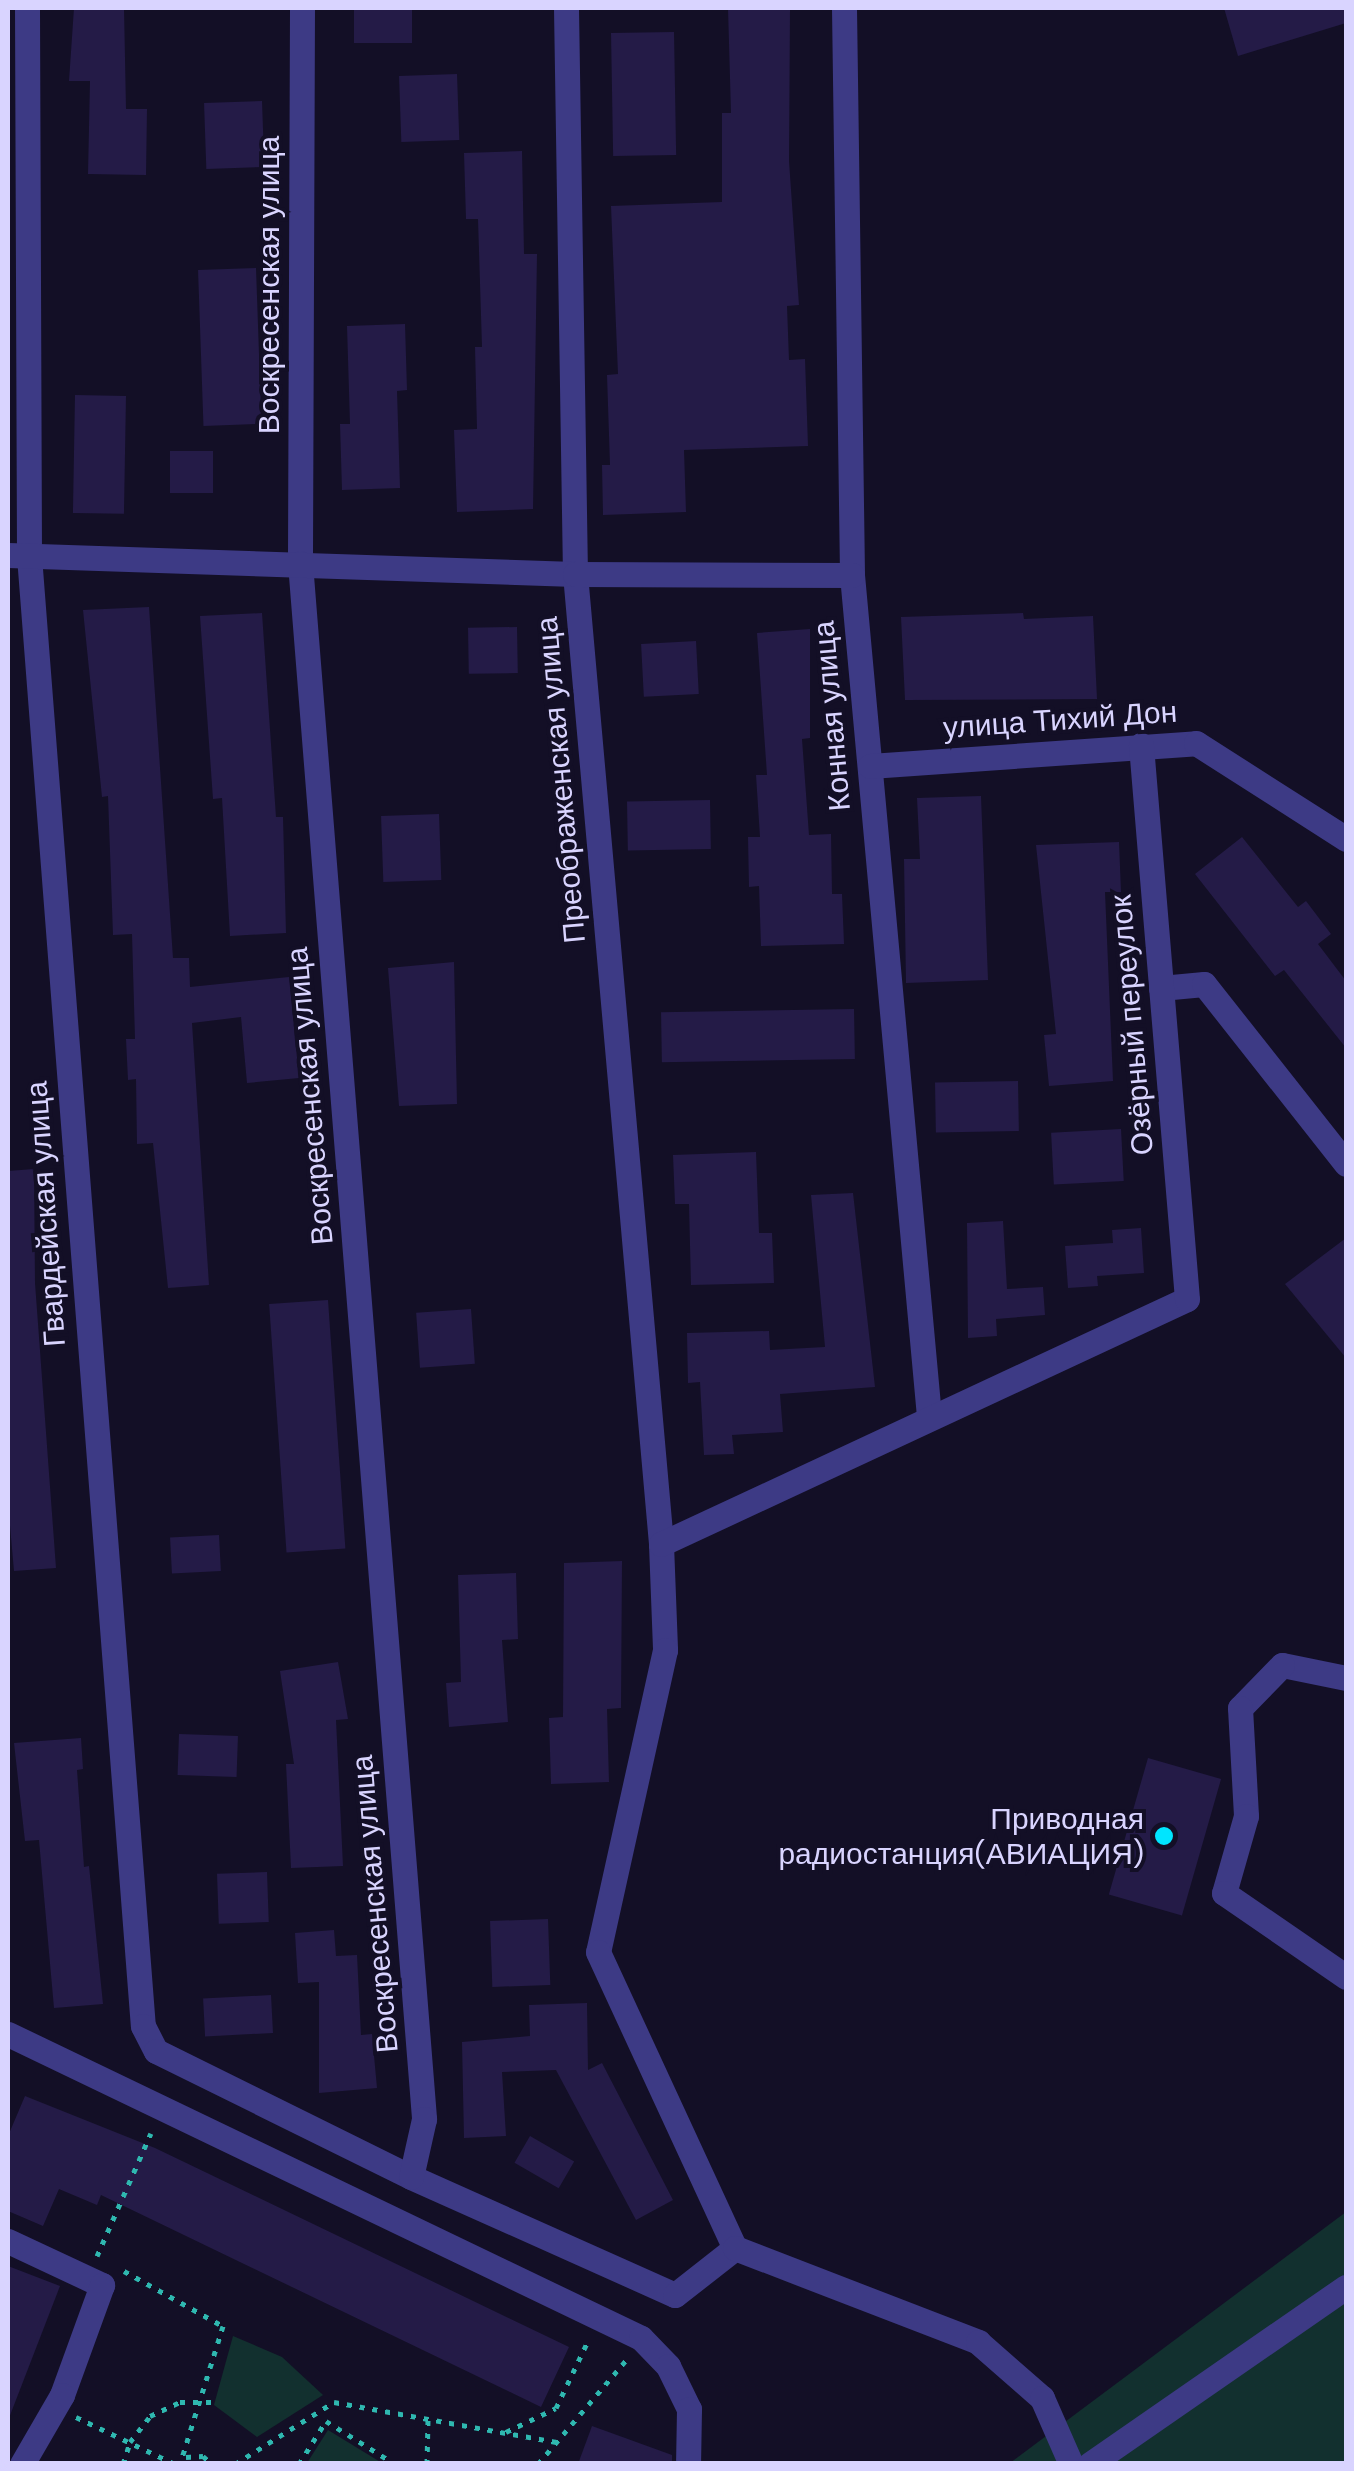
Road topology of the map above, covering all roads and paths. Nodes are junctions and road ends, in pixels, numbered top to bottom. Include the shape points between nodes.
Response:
1 (28, 8) edge
2 (302, 8) edge
3 (566, 8) edge
4 (844, 8) edge
5 (18, 556) edge
6 (300, 564) junction
7 (576, 574) junction
8 (852, 575) junction
9 (1141, 745) junction
10 (870, 766) junction
11 (1346, 839) edge
12 (1161, 988) junction
13 (1346, 1164) edge
14 (929, 1417) junction
15 (661, 1544) junction
16 (1346, 1678) edge
17 (1346, 1976) edge
18 (8, 2034) edge
19 (162, 2108) junction
20 (411, 2177) junction
21 (8, 2241) edge
22 (735, 2248) junction
23 (79, 2250) dead end
24 (93, 2267) junction
25 (1346, 2287) edge
26 (600, 2318) junction
27 (643, 2340) junction
28 (202, 2401) junction
29 (214, 2402) dead end
30 (56, 2407) junction
31 (428, 2419) junction
32 (504, 2433) junction
33 (130, 2442) junction
34 (556, 2442) junction
35 (186, 2458) junction
36 (22, 2464) edge
37 (123, 2464) edge
38 (177, 2464) edge
39 (212, 2464) edge
40 (235, 2464) edge
41 (300, 2464) edge
42 (395, 2464) edge
43 (427, 2464) edge
44 (538, 2464) edge
45 (688, 2464) edge
46 (1071, 2464) edge
47 (1090, 2464) edge

1 - 5 street, Гвардейская улица
2 - 6 street, Воскресенская улица
3 - 7 street, Преображенская улица
4 - 8 street, Конная улица
5 - 6 street
5 - 20 street, Гвардейская улица via 143,2026 156,2051
6 - 7 street
6 - 20 street, Воскресенская улица via 424,2120
7 - 8 street
7 - 15 street, Преображенская улица
8 - 10 street, Конная улица
9 - 10 street, улица Тихий Дон
9 - 11 street, улица Тихий Дон via 1196,743
9 - 12 street, Озёрный переулок
10 - 14 street, Конная улица
12 - 13 street via 1204,984
12 - 14 street, Озёрный переулок via 1187,1299
14 - 15 street
15 - 22 street, Преображенская улица via 664,1650 598,1952
16 - 17 street via 1282,1664 1240,1708 1246,1816 1224,1894
18 - 19 street
19 - 24 path
19 - 26 street
20 - 22 street via 675,2295
21 - 24 street
22 - 46 street via 978,2342 1042,2398
23 - 24 path
24 - 28 path via 222,2326
24 - 30 street via 101,2294
25 - 47 street
26 - 27 street
26 - 32 path via 556,2408
27 - 34 path
27 - 45 street via 668,2366 689,2409
28 - 29 path
28 - 33 path via 164,2407
28 - 35 path
30 - 33 path
30 - 36 street
31 - 32 path
31 - 40 path via 334,2402
31 - 43 path
32 - 34 path
33 - 37 path
33 - 38 path
34 - 44 path
35 - 38 path
35 - 39 path via 202,2456
41 - 42 path via 326,2420

